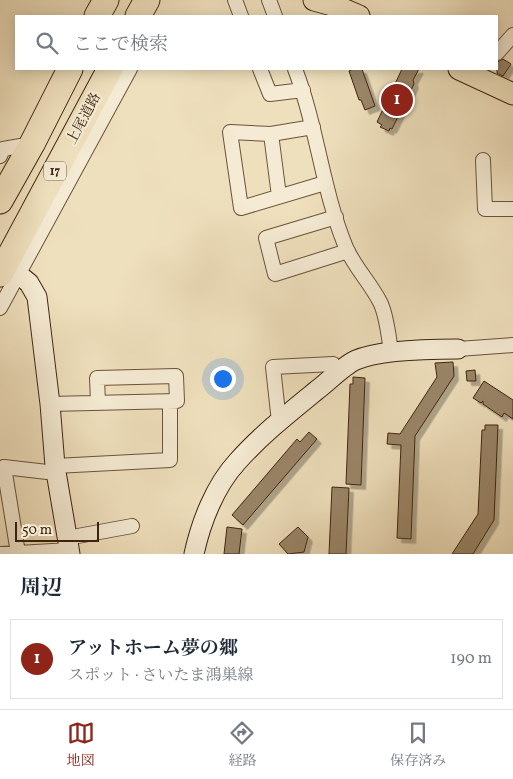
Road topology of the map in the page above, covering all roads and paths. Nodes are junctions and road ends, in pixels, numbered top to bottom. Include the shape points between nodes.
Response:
1 (106, 0) edge
2 (147, 0) edge
3 (235, 0) edge
4 (269, 0) edge
5 (314, 0) edge
6 (98, 15) edge
7 (139, 15) edge
8 (241, 15) edge
9 (275, 15) edge
10 (357, 15) edge
11 (513, 35) edge
12 (498, 52) edge
13 (69, 70) edge
14 (128, 70) edge
15 (260, 70) edge
16 (295, 70) edge
17 (473, 72) edge
18 (111, 79) edge
19 (303, 90) junction
20 (513, 94) edge
21 (313, 127) junction
22 (272, 134) junction
23 (32, 144) junction
24 (0, 156) edge
25 (483, 160) dead end
26 (325, 183) junction
27 (279, 196) junction
28 (0, 201) edge
29 (513, 209) edge
30 (336, 217) junction
31 (348, 251) junction
32 (9, 274) edge
33 (0, 308) edge
34 (513, 345) edge
35 (458, 349) joint
36 (391, 353) junction
37 (339, 372) junction
38 (170, 401) junction
39 (98, 403) junction
40 (50, 404) junction
41 (280, 422) junction
42 (56, 470) junction
43 (132, 526) dead end
44 (69, 548) edge
45 (18, 553) edge
46 (0, 554) edge
47 (194, 554) edge

1 - 6 highway
2 - 7 highway
3 - 8 street
4 - 9 street
5 - 10 main road
11 - 12 street
13 - 23 highway, 17
14 - 18 street
15 - 19 street via 270,94
16 - 19 street
17 - 20 main road
18 - 32 highway, 上尾道路 / 17
19 - 21 street
21 - 22 street
21 - 26 street
22 - 27 street
22 - 27 street via 230,132 241,208
23 - 24 street via 3,150
23 - 28 highway, 17
25 - 29 street via 485,209
26 - 27 street
26 - 30 street
30 - 31 street
30 - 31 street via 266,238 275,274
31 - 36 street via 381,305
32 - 33 street
32 - 40 street via 29,283 36,297
34 - 35 street
35 - 36 street
36 - 37 street via 354,360
37 - 41 street
37 - 41 street via 333,364 273,367
38 - 39 street
38 - 39 street via 177,401 176,376 97,378
38 - 42 street via 170,460
39 - 40 street
40 - 42 street
41 - 47 street via 226,476 198,536
42 - 44 street
42 - 45 street via 4,467
43 - 44 street
44 - 45 street
45 - 46 street

